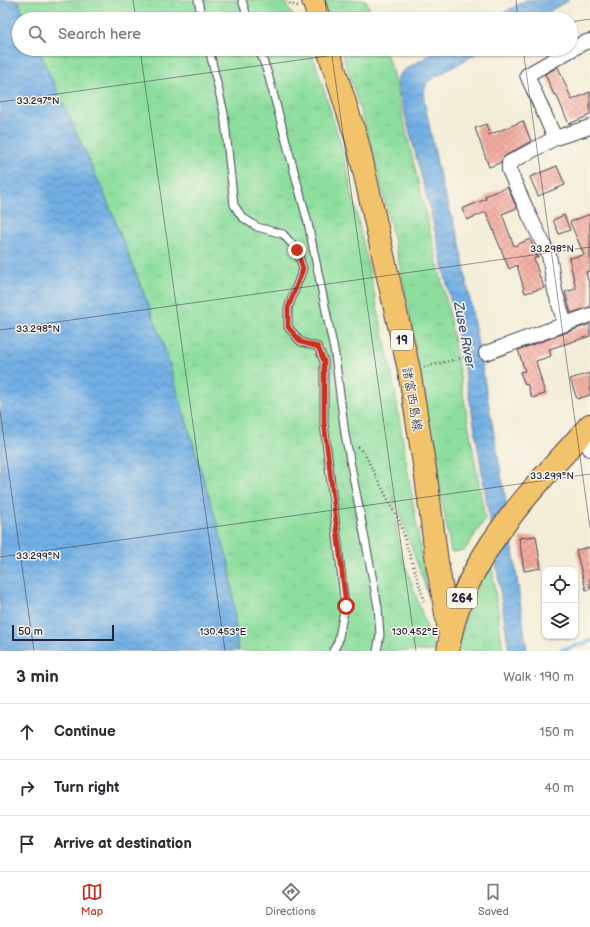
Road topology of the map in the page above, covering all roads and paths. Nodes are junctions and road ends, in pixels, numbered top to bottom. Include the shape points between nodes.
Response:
1 (198, 0) edge
2 (242, 0) edge
3 (313, 0) edge
4 (201, 12) edge
5 (246, 12) edge
6 (317, 12) edge
7 (590, 41) edge
8 (578, 46) edge
9 (211, 56) edge
10 (262, 56) edge
11 (330, 56) edge
12 (560, 56) edge
13 (590, 127) edge
14 (555, 138) junction
15 (590, 315) edge
16 (565, 324) junction
17 (486, 353) dead end
18 (458, 359) dead end
19 (409, 370) junction
20 (345, 434) junction
21 (588, 436) edge
22 (427, 610) dead end
23 (449, 643) edge
24 (334, 651) edge
25 (376, 651) edge

1 - 4 lane
2 - 5 lane
3 - 6 main road
7 - 8 street
9 - 24 lane via 224,114 234,205 242,217 257,227 283,234 297,250 303,269 288,308 288,327 301,342 318,347 324,361 324,422 346,606
10 - 20 lane via 308,223 335,355
11 - 19 main road, 諸富西島線 / 19 via 358,144
12 - 14 street via 527,75
13 - 14 street
14 - 16 street via 509,163 509,170 549,255 555,291
15 - 16 street
16 - 17 street
18 - 19 path
19 - 23 main road, 諸富西島線 / 19
20 - 22 path via 364,453 399,521
20 - 25 lane via 378,607 380,635
21 - 23 main road, 264 via 520,504 487,550 467,584

